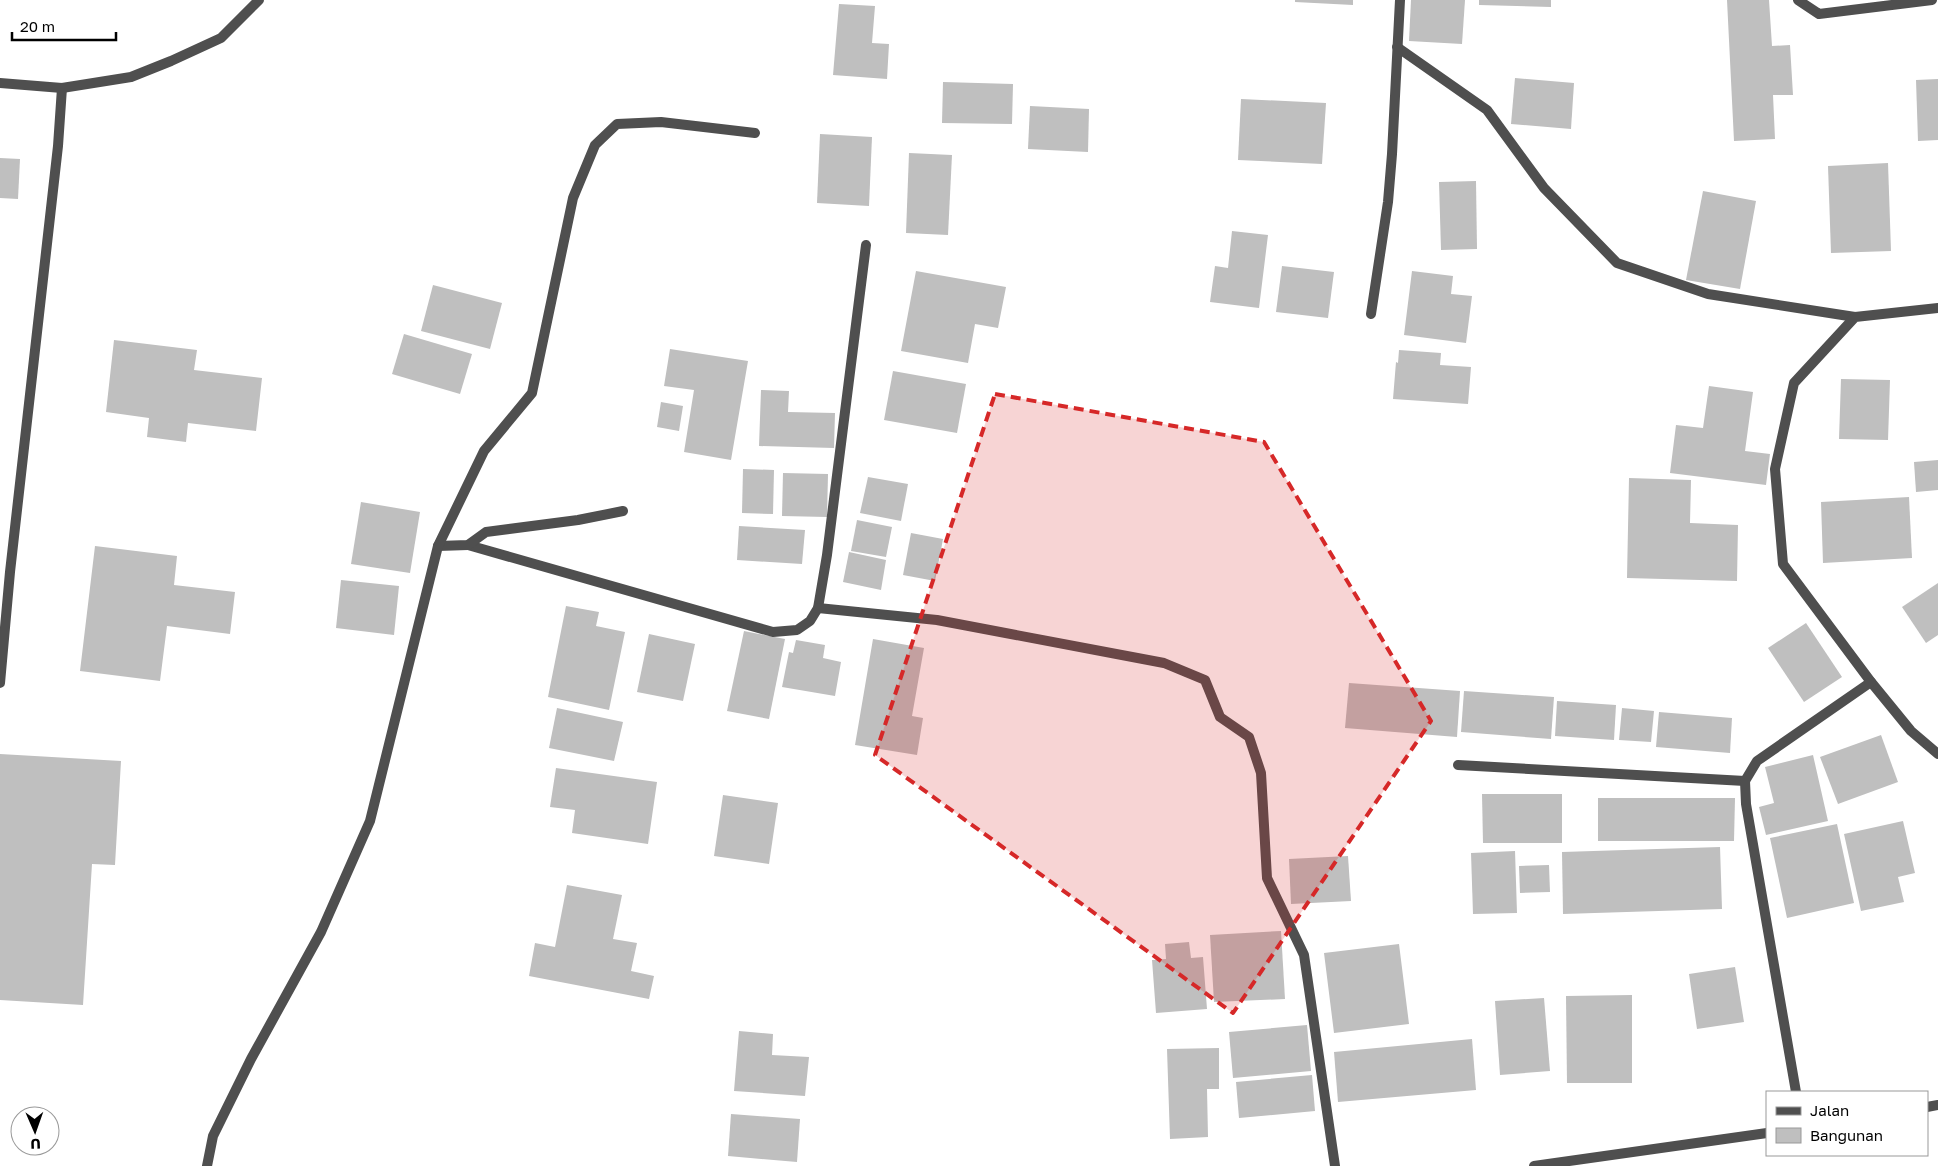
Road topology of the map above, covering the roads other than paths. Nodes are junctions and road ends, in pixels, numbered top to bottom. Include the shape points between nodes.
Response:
1 (259, 0) edge
2 (1400, 0) edge
3 (1798, 0) edge
4 (1932, 0) edge
5 (1397, 48) junction
6 (0, 83) edge
7 (62, 88) junction
8 (755, 133) dead end
9 (866, 245) dead end
10 (1938, 308) edge
11 (1371, 314) dead end
12 (1856, 317) junction
13 (623, 510) dead end
14 (468, 545) junction
15 (438, 546) junction
16 (818, 608) junction
17 (1871, 682) junction
18 (0, 683) edge
19 (1938, 754) edge
20 (1458, 765) dead end
21 (1745, 781) junction
22 (1796, 1091) edge
23 (1766, 1133) edge
24 (1558, 1164) edge
25 (207, 1166) edge
26 (1335, 1166) edge
27 (1534, 1166) edge

1 - 7 street via 222,38 171,61 130,77
2 - 5 street
3 - 4 street via 1819,14
5 - 11 street via 1390,173
5 - 12 street via 1486,110 1544,188 1617,263 1708,294
6 - 7 street
7 - 18 street
8 - 15 street via 661,122 618,124 595,145 573,198 532,393 484,451
9 - 16 street
10 - 12 street
12 - 17 street via 1794,382 1775,469 1783,564
13 - 14 street via 578,520 486,532
14 - 15 street
14 - 16 street via 773,632 796,630 810,621
15 - 25 street via 370,820 321,932 213,1136
16 - 26 street via 946,621 1164,663 1205,680 1220,717 1249,737 1261,773 1267,878 1304,955
17 - 19 street via 1910,731
17 - 21 street via 1757,761
20 - 21 street
21 - 22 street via 1746,804
23 - 24 street
24 - 27 street

